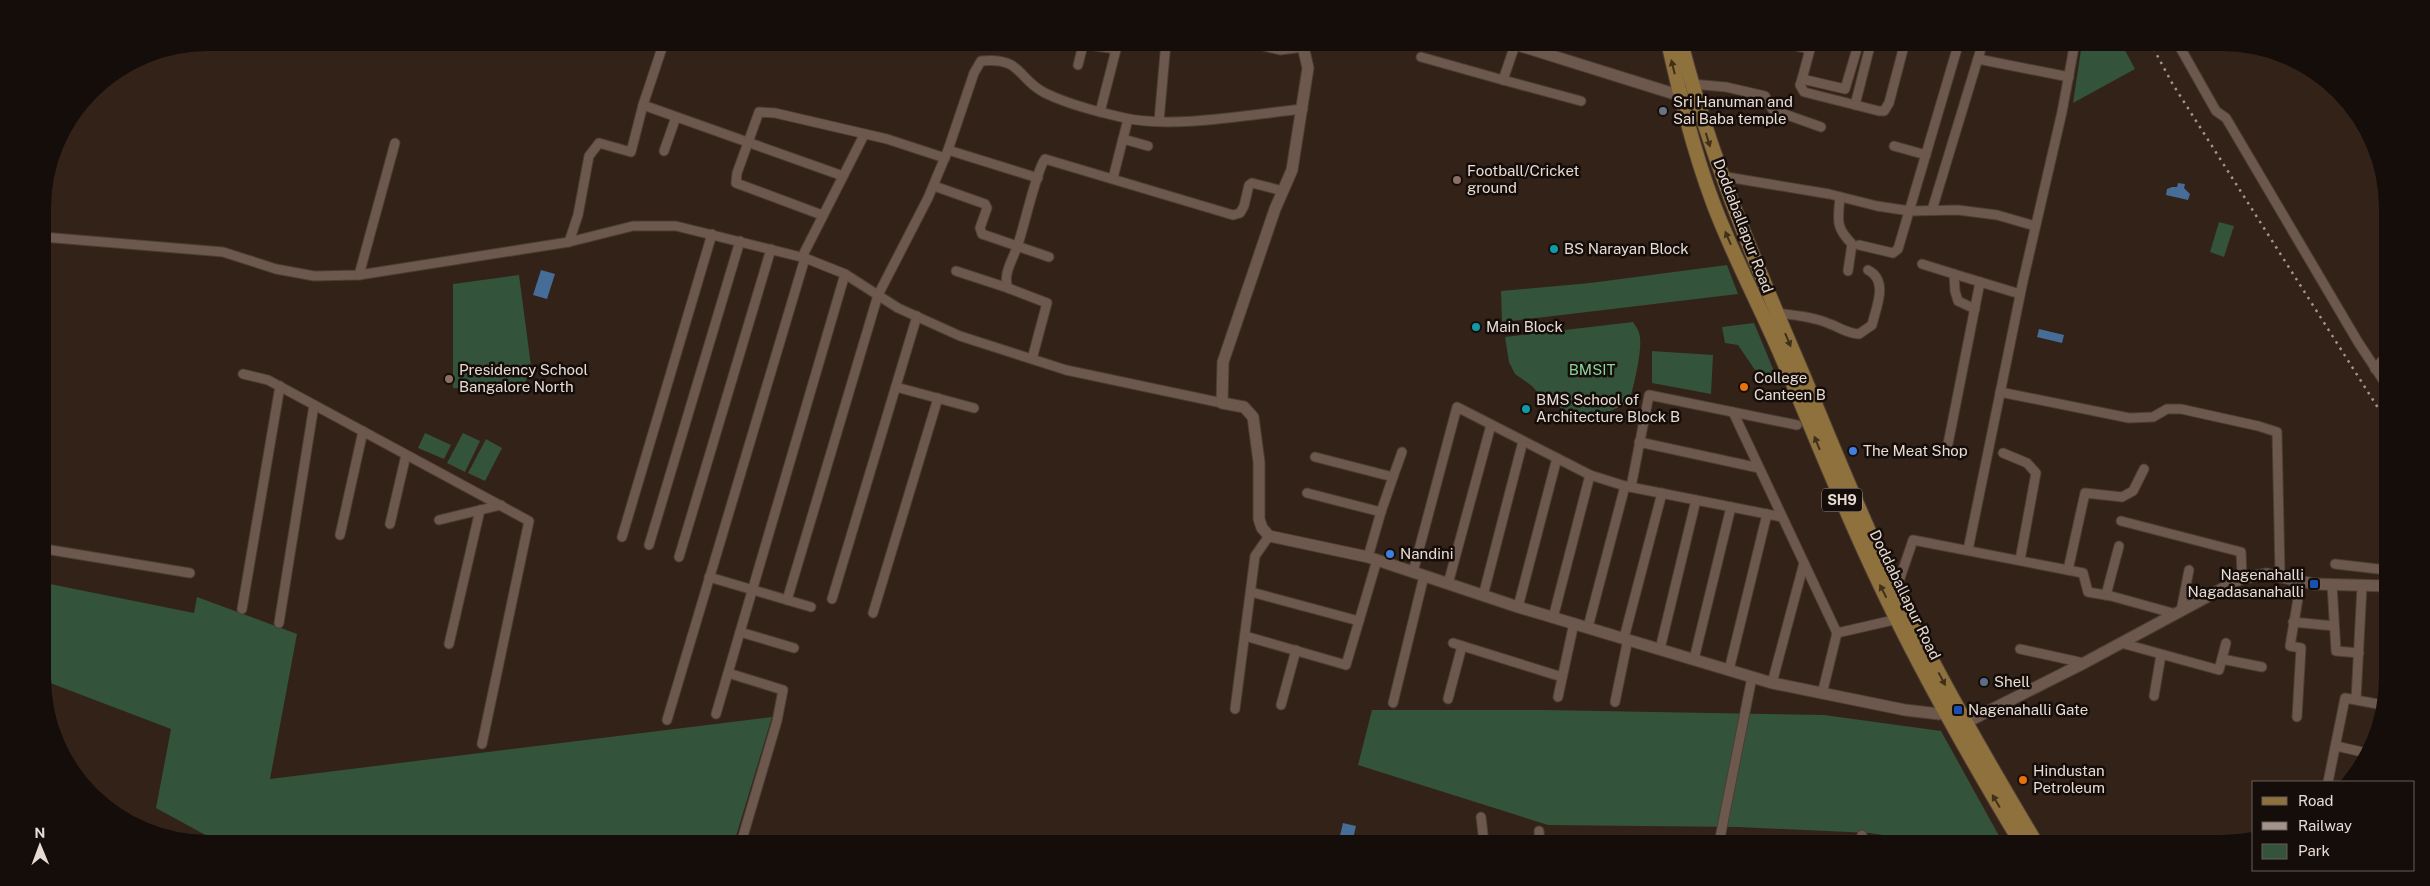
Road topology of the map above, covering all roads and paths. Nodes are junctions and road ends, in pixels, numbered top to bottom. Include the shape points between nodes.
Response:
1 (661, 51) edge
2 (1082, 51) edge
3 (1116, 51) edge
4 (1165, 51) edge
5 (1304, 51) edge
6 (1510, 51) edge
7 (1550, 51) edge
8 (1672, 51) edge
9 (1683, 51) edge
10 (1810, 51) edge
11 (1854, 51) edge
12 (1869, 51) edge
13 (1903, 51) edge
14 (1956, 51) edge
15 (1980, 51) edge
16 (2074, 51) edge
17 (2182, 51) edge
18 (1421, 57) dead end
19 (1978, 59) junction
20 (1078, 65) dead end
21 (2069, 78) junction
22 (1802, 79) junction
23 (1502, 80) junction
24 (1689, 91) junction
25 (1582, 101) dead end
26 (643, 105) junction
27 (1855, 105) junction
28 (1303, 109) junction
29 (1100, 112) junction
30 (676, 118) junction
31 (1128, 119) junction
32 (1160, 121) junction
33 (1821, 127) dead end
34 (864, 135) junction
35 (1123, 139) junction
36 (748, 142) junction
37 (395, 143) dead end
38 (1148, 146) dead end
39 (1894, 146) dead end
40 (664, 151) dead end
41 (946, 154) junction
42 (1926, 155) junction
43 (843, 176) junction
44 (1721, 176) junction
45 (1038, 178) junction
46 (1114, 178) junction
47 (934, 186) junction
48 (1283, 191) junction
49 (1840, 197) junction
50 (1932, 210) junction
51 (1910, 211) junction
52 (822, 215) junction
53 (2036, 226) junction
54 (712, 234) junction
55 (52, 238) edge
56 (740, 241) junction
57 (569, 242) junction
58 (1860, 245) dead end
59 (1018, 247) junction
60 (771, 249) junction
61 (1049, 257) dead end
62 (804, 258) junction
63 (1922, 264) dead end
64 (1868, 270) dead end
65 (956, 271) dead end
66 (1848, 271) dead end
67 (845, 274) junction
68 (1954, 274) junction
69 (360, 275) junction
70 (1980, 282) junction
71 (1008, 288) junction
72 (2020, 294) junction
73 (878, 295) junction
74 (1975, 310) junction
75 (1777, 313) junction
76 (917, 316) junction
77 (1032, 359) junction
78 (2379, 365) edge
79 (2376, 369) junction
80 (243, 374) dead end
81 (2379, 374) edge
82 (280, 386) junction
83 (896, 387) junction
84 (2000, 392) junction
85 (938, 398) junction
86 (1222, 404) junction
87 (314, 405) junction
88 (974, 408) dead end
89 (1733, 412) junction
90 (1491, 425) junction
91 (1798, 425) dead end
92 (363, 431) junction
93 (1523, 441) junction
94 (1640, 442) junction
95 (1402, 452) dead end
96 (2003, 453) dead end
97 (1946, 454) dead end
98 (406, 455) junction
99 (1315, 457) dead end
100 (1557, 458) junction
101 (1759, 468) junction
102 (2144, 468) dead end
103 (1590, 475) junction
104 (1393, 477) junction
105 (1628, 486) junction
106 (1307, 493) dead end
107 (1662, 493) junction
108 (1696, 500) junction
109 (501, 505) junction
110 (1731, 507) junction
111 (480, 510) junction
112 (1381, 512) junction
113 (1767, 514) junction
114 (1782, 517) junction
115 (439, 520) dead end
116 (2121, 521) dead end
117 (390, 524) dead end
118 (340, 535) dead end
119 (1269, 536) junction
120 (622, 537) dead end
121 (649, 545) dead end
122 (2119, 546) dead end
123 (51, 550) edge
124 (1968, 550) junction
125 (679, 557) dead end
126 (1373, 558) junction
127 (2020, 560) junction
128 (1804, 563) junction
129 (2335, 564) dead end
130 (2379, 569) edge
131 (2068, 570) junction
132 (2190, 570) dead end
133 (190, 573) dead end
134 (1419, 574) junction
135 (2280, 575) junction
136 (710, 577) junction
137 (2242, 578) junction
138 (2301, 582) junction
139 (1448, 584) junction
140 (2332, 585) junction
141 (2362, 586) junction
142 (2379, 586) edge
143 (752, 590) junction
144 (1896, 591) junction
145 (1251, 592) junction
146 (2106, 595) junction
147 (1483, 596) junction
148 (832, 599) dead end
149 (787, 600) junction
150 (811, 607) dead end
151 (1518, 608) junction
152 (242, 609) dead end
153 (2179, 612) junction
154 (873, 613) dead end
155 (1553, 618) junction
156 (1898, 619) junction
157 (1359, 621) junction
158 (2293, 622) junction
159 (279, 623) dead end
160 (1574, 623) junction
161 (2334, 626) junction
162 (1588, 627) junction
163 (740, 632) junction
164 (1837, 633) junction
165 (1245, 636) junction
166 (1626, 638) junction
167 (1453, 642) dead end
168 (2226, 643) dead end
169 (449, 644) dead end
170 (2121, 644) junction
171 (1462, 646) junction
172 (794, 648) dead end
173 (1660, 649) junction
174 (2020, 649) dead end
175 (1296, 650) junction
176 (2359, 653) junction
177 (2161, 654) junction
178 (1694, 659) junction
179 (2222, 659) junction
180 (2084, 663) junction
181 (2262, 667) dead end
182 (1729, 670) junction
183 (728, 673) junction
184 (1562, 677) junction
185 (1752, 677) junction
186 (1772, 683) junction
187 (1822, 694) junction
188 (2154, 696) dead end
189 (1558, 697) dead end
190 (1448, 698) dead end
191 (2356, 699) junction
192 (1615, 702) dead end
193 (1393, 703) dead end
194 (2376, 703) edge
195 (1281, 705) dead end
196 (1235, 709) dead end
197 (1951, 709) junction
198 (716, 714) dead end
199 (2297, 717) dead end
200 (667, 720) dead end
201 (1960, 726) junction
202 (482, 744) dead end
203 (2336, 746) junction
204 (2360, 751) edge
205 (2328, 781) edge
206 (1481, 816) dead end
207 (1539, 831) dead end
208 (1483, 834) edge
209 (1539, 834) edge
210 (1721, 834) edge
211 (2016, 834) edge
212 (2030, 834) edge
213 (743, 835) edge

1 - 26 street
2 - 20 street
3 - 29 street
4 - 32 street
5 - 28 street via 1308,68
6 - 23 street
7 - 24 street
24 -> 8 main road, Doddaballapur Road / SH9
9 - 24 main road, Doddaballapur Road / SH9
10 - 22 street
11 - 22 street via 1845,89
12 - 27 street
13 - 27 street via 1888,107 1879,111
14 - 42 street
15 - 19 street
16 - 21 street
17 - 79 street via 2216,111 2226,118
18 - 23 street
19 - 21 street
19 - 50 street
21 - 53 street
22 - 27 street via 1800,85 1804,92
23 - 25 street
24 - 33 street via 1726,86 1765,96 1773,110
24 -> 44 main road, Doddaballapur Road / SH9
156 -> 24 main road, Doddaballapur Road / SH9 via 1824,460 1712,201
26 - 30 street
26 - 57 street via 631,152 599,143 589,156 578,215
28 - 32 street via 1208,120
28 - 48 street via 1292,170
29 - 31 street
29 - 41 street via 1044,92 1010,63 981,61
30 - 36 street
30 - 40 street
31 - 32 street
31 - 35 street
34 - 36 street via 759,112
34 - 41 street
34 - 43 street
35 - 38 street
35 - 46 street
36 - 43 street
36 - 52 street via 736,183
37 - 69 street
39 - 42 street
41 - 45 street
41 - 47 street
42 - 51 street
43 - 52 street
44 - 49 street
44 - 75 main road, Doddaballapur Road / SH9
45 - 46 street via 1044,160 1048,158
45 - 59 street
46 - 48 street via 1233,215 1240,213 1252,183
47 - 59 street via 985,204 987,208 980,232
47 - 73 street
48 - 86 street via 1223,362
49 - 51 street
49 - 66 street via 1840,231 1852,244
50 - 51 street
50 - 53 street via 1996,215
51 - 58 street via 1896,252
52 - 62 street
53 - 72 street
54 - 56 street
54 - 57 street via 676,226 633,226
54 - 120 street
55 - 69 street via 223,252 276,269 314,276
56 - 60 street
56 - 121 street
57 - 69 street
59 - 61 street
59 - 71 street via 1006,275
60 - 62 street
60 - 125 street
62 - 67 street
62 - 136 street
63 - 68 street
64 - 75 street via 1876,274 1881,286 1872,326 1859,334 1846,333 1831,324 1810,318
65 - 71 street
67 - 73 street
67 - 143 street
68 - 70 street
68 - 74 street via 1958,301
70 - 72 street
70 - 74 street
71 - 77 street via 1047,303
72 - 84 street
73 - 76 street
73 - 149 street
74 - 97 street
75 -> 144 main road, Doddaballapur Road / SH9
76 - 77 street via 960,336
76 - 83 street
77 - 86 street via 1066,370
78 - 79 street
79 - 81 street
80 - 82 street
82 - 87 street
82 - 152 street
83 - 85 street
83 - 148 street
84 - 124 street
84 - 135 street via 2129,418 2153,418 2166,409 2181,409 2277,432
85 - 88 street
85 - 154 street
86 - 119 street via 1244,406 1253,417 1259,462 1259,519
87 - 92 street
87 - 159 street
89 - 91 street
89 - 94 street via 1649,395
89 - 101 street
90 - 93 street
90 - 134 street via 1457,408
90 - 139 street
92 - 98 street
92 - 118 street
93 - 100 street
93 - 147 street
94 - 101 street
94 - 105 street
95 - 104 street
96 - 127 street via 2027,463 2036,472
98 - 109 street
98 - 117 street
99 - 104 street
100 - 103 street
100 - 151 street
101 - 114 street
102 - 131 street via 2133,490 2122,497 2085,493
103 - 105 street
103 - 155 street
104 - 112 street
105 - 107 street
105 - 162 street
106 - 112 street
107 - 108 street
107 - 166 street
108 - 110 street
108 - 173 street
109 - 111 street
109 - 202 street via 529,521
110 - 113 street
110 - 178 street
111 - 115 street
111 - 169 street
112 - 126 street
113 - 114 street
113 - 182 street
114 - 128 street
116 - 137 street via 2242,552
119 - 126 street
119 - 145 street via 1256,556
122 - 146 street
123 - 133 street
124 - 127 street
124 - 144 street via 1913,540
126 - 134 street
126 - 157 street
127 - 131 street
128 - 164 street
128 - 186 street
129 - 130 street
131 - 146 street via 2083,573 2088,592
132 - 153 street
134 - 139 street
134 - 193 street
135 - 137 street
135 - 138 street
136 - 143 street
136 - 200 street
137 - 153 street
138 - 140 street
138 - 158 street
139 - 147 street
140 - 141 street
140 - 161 street
141 - 142 street
141 - 176 street
143 - 149 street
143 - 163 street
144 -> 197 main road, Doddaballapur Road / SH9
145 - 157 street
145 - 165 street
146 - 153 street
147 - 151 street
149 - 150 street
151 - 155 street
153 - 170 street
155 - 160 street
156 - 164 street
156 - 197 main road, Doddaballapur Road / SH9
157 - 175 street via 1346,665
158 - 161 street
158 - 199 street via 2290,646 2301,648
160 - 162 street
160 - 184 street
161 - 176 street via 2336,651
162 - 166 street
163 - 172 street
163 - 183 street
164 - 187 street
165 - 175 street
165 - 196 street
166 - 173 street
166 - 192 street
167 - 171 street
168 - 179 street
170 - 177 street
170 - 180 street
171 - 184 street
171 - 190 street
173 - 178 street
174 - 180 street
175 - 195 street
176 - 191 street
177 - 179 street via 2219,670
177 - 188 street
178 - 182 street
179 - 181 street
180 - 201 street
182 - 185 street
183 - 198 street
183 - 213 street via 783,690
184 - 189 street
185 - 186 street
185 - 210 street
186 - 187 street
187 - 197 street via 1913,711 1939,714
191 - 194 street
191 - 203 street via 2345,698
197 - 201 main road, Doddaballapur Road / SH9
211 -> 201 main road, Doddaballapur Road / SH9
201 - 212 main road, Doddaballapur Road / SH9
203 - 204 street
203 - 205 street
206 - 208 street
207 - 209 street

